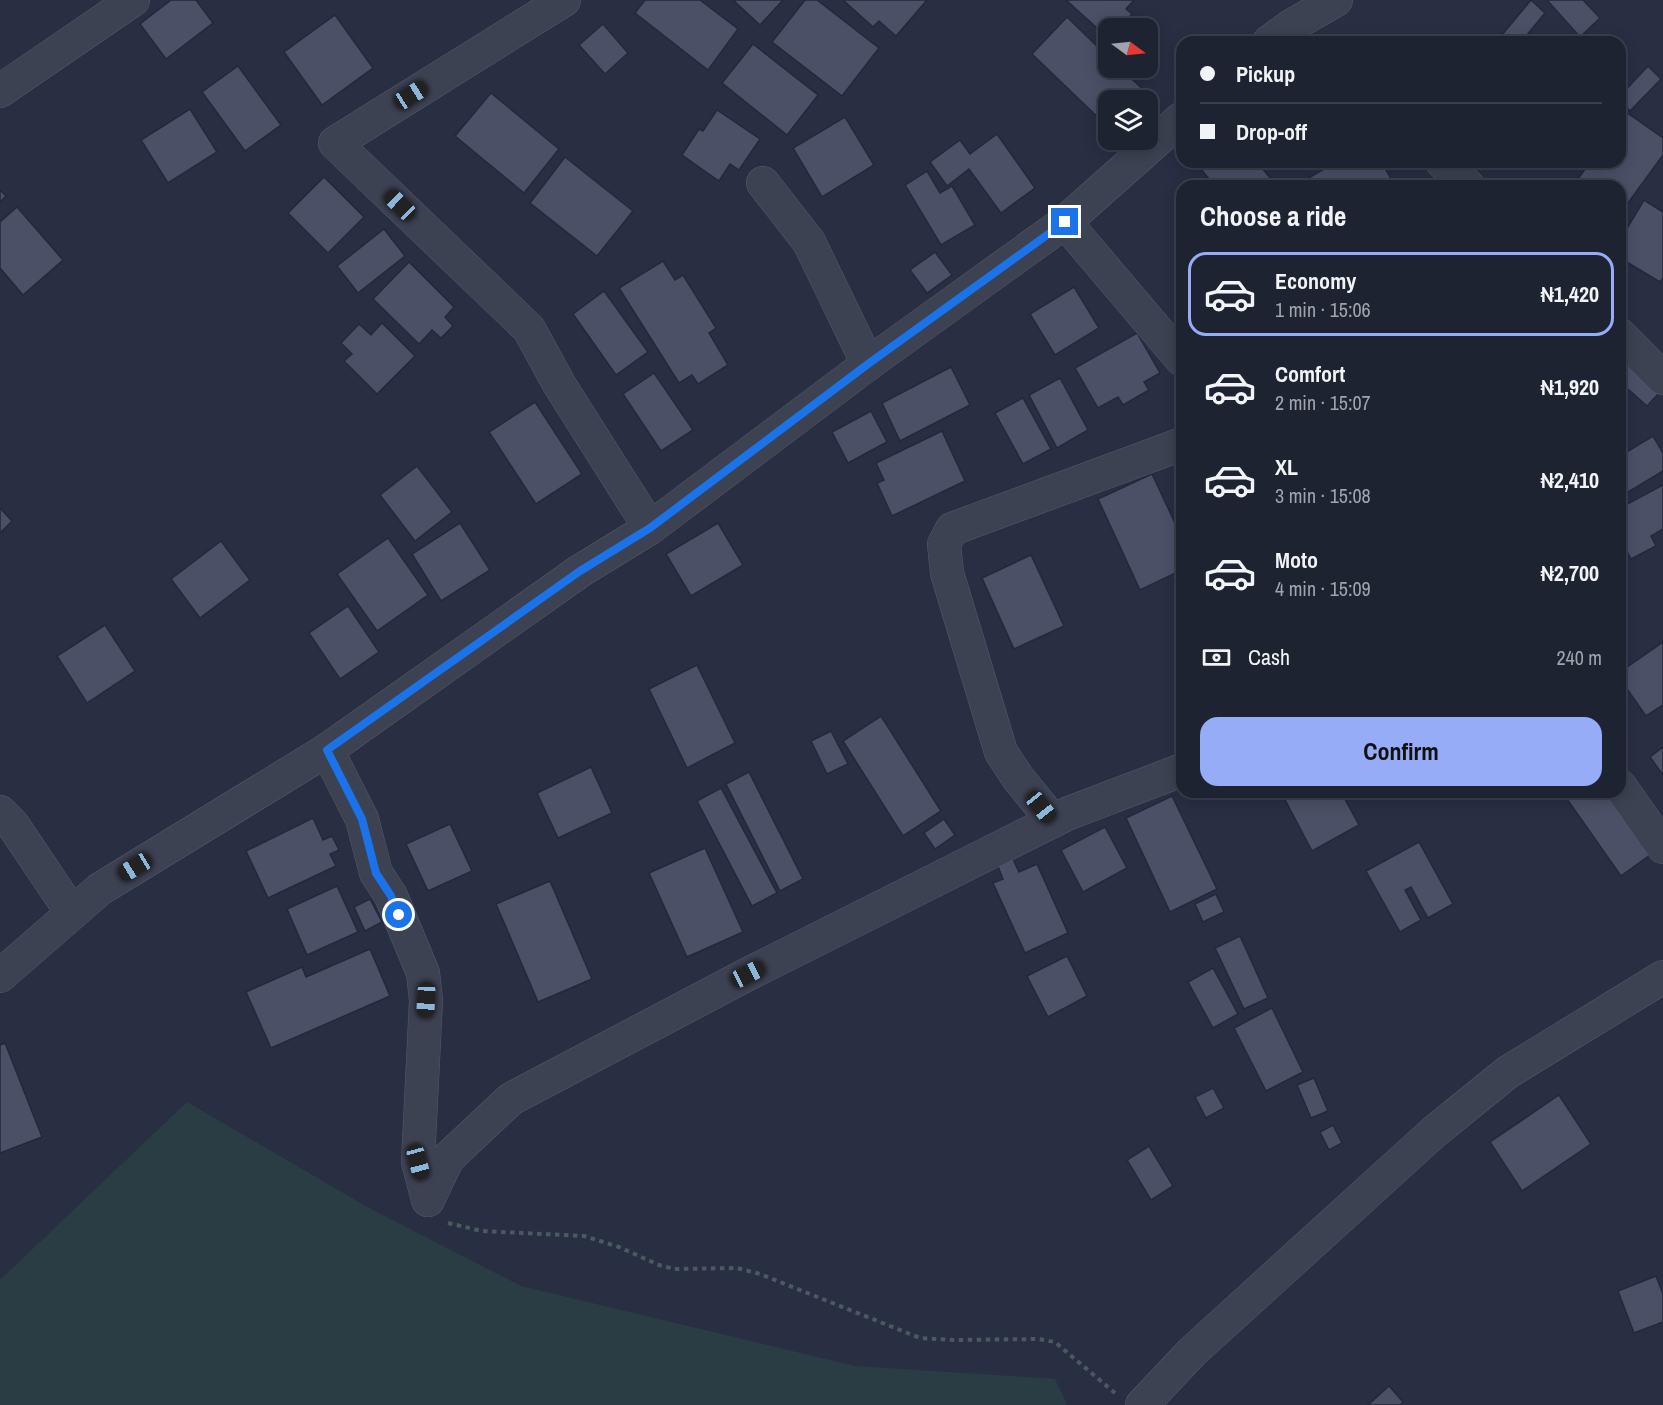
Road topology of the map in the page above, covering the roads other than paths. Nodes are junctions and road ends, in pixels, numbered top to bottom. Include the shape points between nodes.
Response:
1 (133, 0) edge
2 (564, 0) edge
3 (1336, 0) edge
4 (1291, 36) edge
5 (0, 91) edge
6 (1176, 122) edge
7 (1448, 168) edge
8 (1462, 180) edge
9 (763, 183) dead end
10 (1065, 222) junction
11 (1626, 341) edge
12 (1176, 353) edge
13 (868, 364) junction
14 (1663, 378) edge
15 (1176, 446) edge
16 (650, 528) junction
17 (327, 750) junction
18 (1176, 772) edge
19 (1626, 795) edge
20 (0, 812) edge
21 (1053, 821) junction
22 (1663, 847) edge
23 (72, 913) junction
24 (0, 976) edge
25 (1663, 977) edge
26 (1132, 1402) edge

1 - 5 street
2 - 16 street via 335,143 530,328 558,384
3 - 4 street
6 - 10 street
7 - 8 street
9 - 13 street via 808,242
10 - 12 street
10 - 13 street
11 - 14 street
13 - 16 street
15 - 21 street via 952,529 944,544 947,573 1000,752
16 - 17 street via 580,571
17 - 21 street via 362,819 376,873 391,896 423,973 426,1000 418,1162 428,1200 448,1158 511,1099 748,974
17 - 23 street via 100,889
18 - 21 street
19 - 22 street
20 - 23 street via 13,825
23 - 24 street
25 - 26 street via 1508,1072 1434,1132

